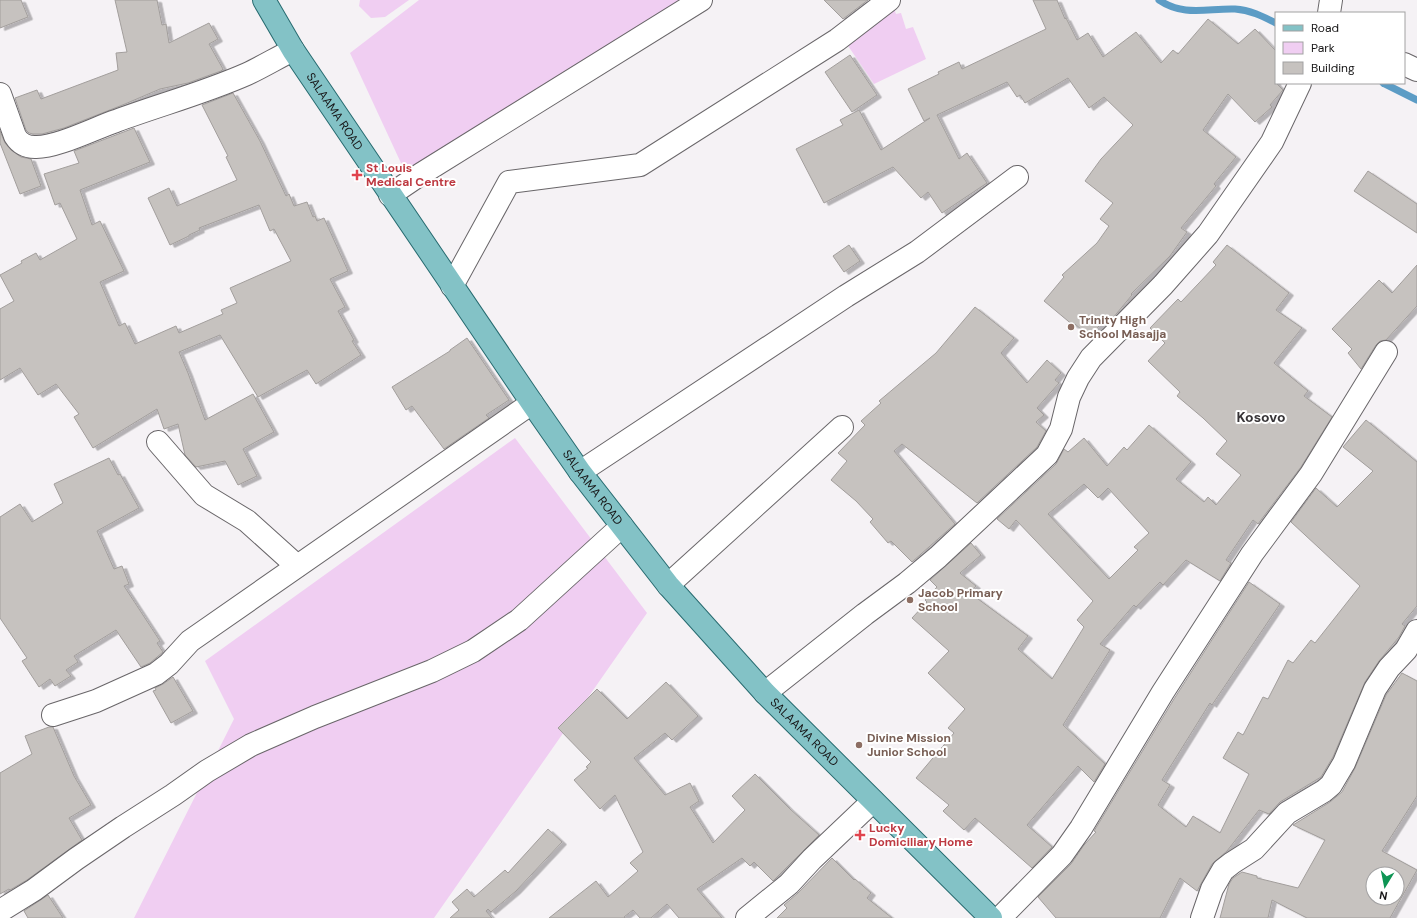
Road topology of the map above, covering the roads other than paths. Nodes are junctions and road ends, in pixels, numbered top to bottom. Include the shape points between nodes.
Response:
1 (264, 0) edge
2 (701, 0) edge
3 (889, 0) edge
4 (1330, 0) edge
5 (1329, 12) edge
6 (293, 50) junction
7 (1405, 64) edge
8 (1417, 70) edge
9 (1300, 84) edge
10 (0, 94) edge
11 (1017, 177) dead end
12 (390, 195) junction
13 (452, 286) junction
14 (1386, 352) dead end
15 (532, 403) junction
16 (842, 427) dead end
17 (158, 442) dead end
18 (580, 472) junction
19 (622, 526) junction
20 (297, 566) junction
21 (668, 585) junction
22 (1417, 631) edge
23 (1411, 654) edge
24 (765, 693) junction
25 (53, 715) dead end
26 (873, 801) junction
27 (4, 913) edge
28 (747, 918) edge
29 (991, 918) edge
30 (1000, 918) edge
31 (1202, 918) edge

1 - 6 main road, SALAAMA ROAD
2 - 12 street
3 - 13 street via 837,40 640,165 509,182
4 - 5 street
6 - 10 street via 247,74 60,142 36,148 19,142
6 - 12 main road, SALAAMA ROAD
7 - 8 street
9 - 24 street via 1272,142 1208,234 1163,285 1091,358 1069,397 1061,429 1047,455 912,579
11 - 18 street via 916,252
12 - 13 main road, SALAAMA ROAD
13 - 15 main road, SALAAMA ROAD
14 - 30 street via 1311,474 1252,554 1163,692 1081,828 1062,855
15 - 18 main road, SALAAMA ROAD
15 - 20 street
16 - 21 street
17 - 20 street via 204,495 247,521
18 - 19 main road, SALAAMA ROAD
19 - 21 main road, SALAAMA ROAD
19 - 27 street via 519,620 473,651 432,671 251,745 123,827
20 - 25 street via 190,641 156,674 96,701
21 - 24 main road, SALAAMA ROAD
22 - 23 street
23 - 31 street via 1389,668 1375,689 1344,763 1331,785 1287,813 1254,849 1223,870 1212,889
24 - 26 main road, SALAAMA ROAD
26 - 28 street via 789,884
26 - 29 main road, SALAAMA ROAD

